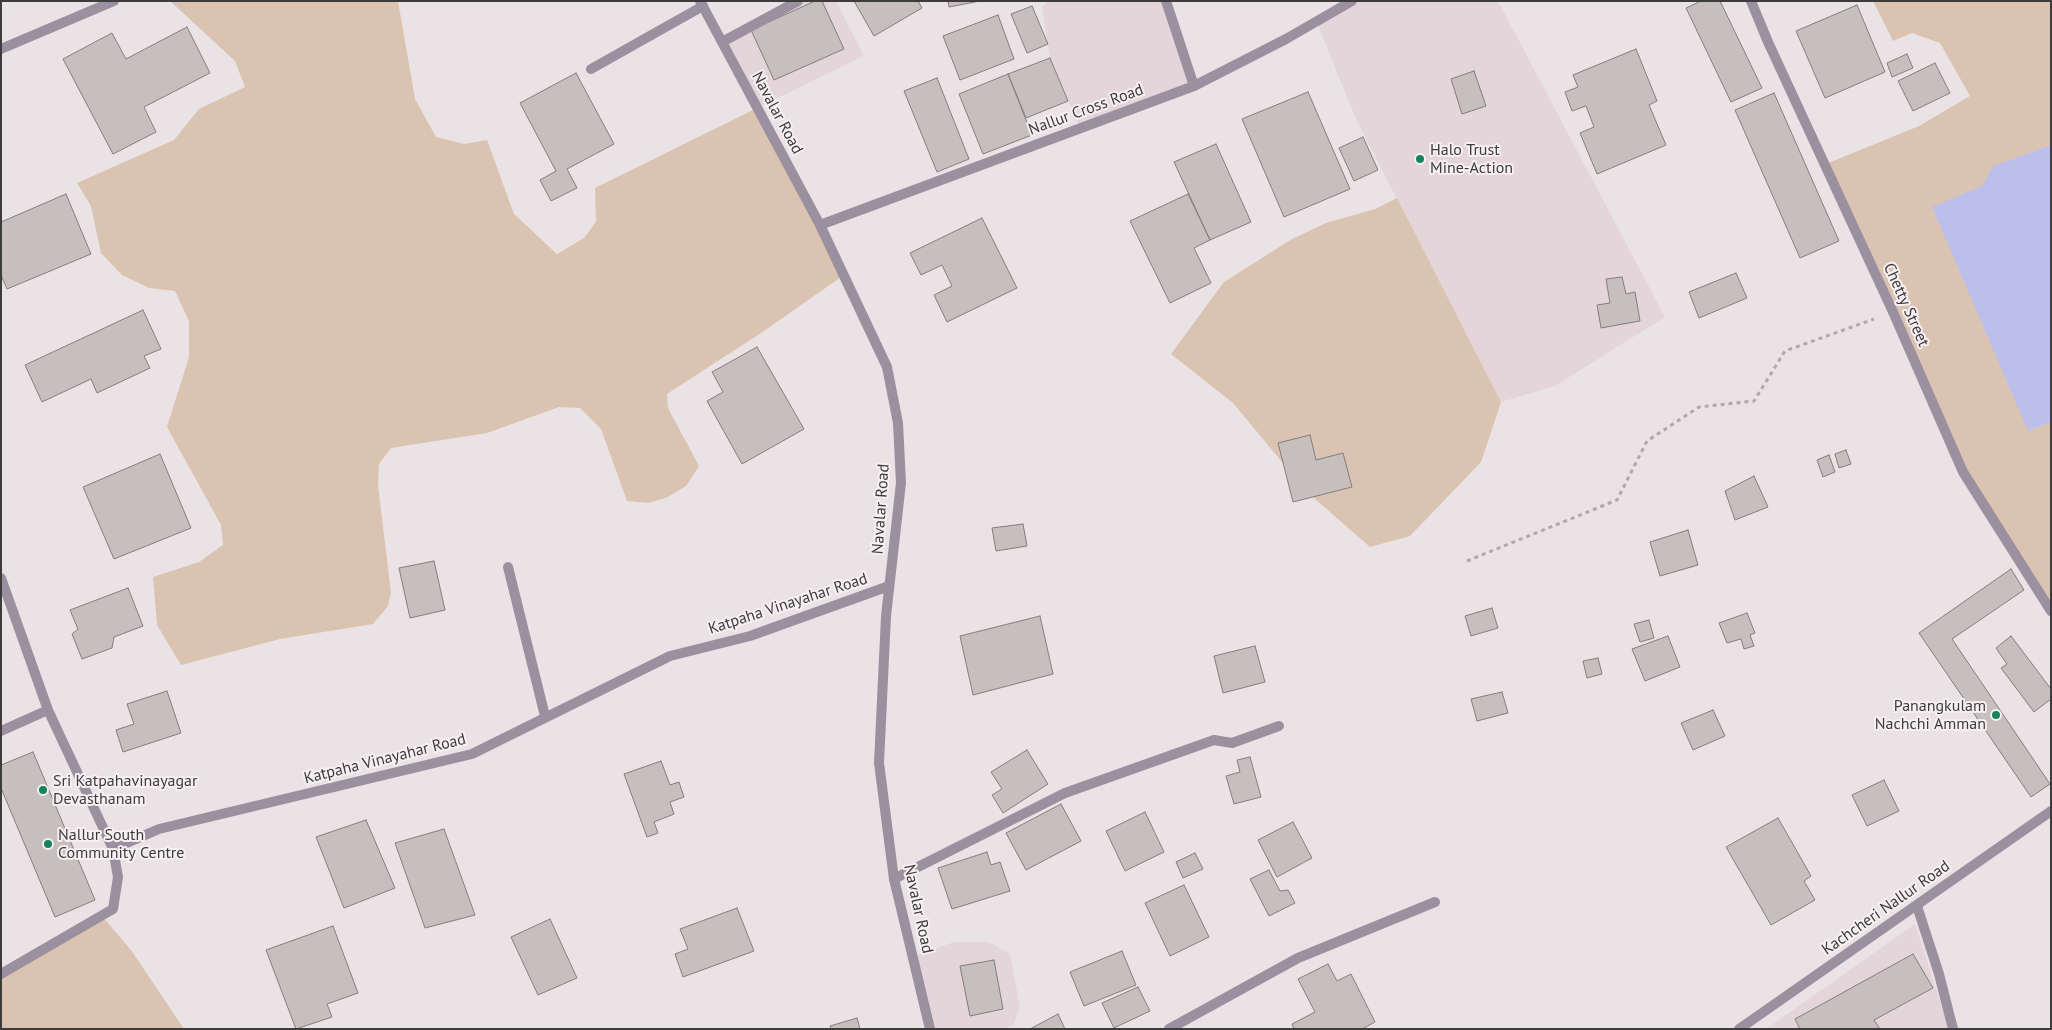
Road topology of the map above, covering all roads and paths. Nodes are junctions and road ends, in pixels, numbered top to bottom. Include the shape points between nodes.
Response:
1 (114, 1) edge
2 (798, 1) edge
3 (1166, 1) edge
4 (1352, 1) edge
5 (1751, 1) edge
6 (702, 4) edge
7 (722, 42) junction
8 (1, 49) edge
9 (591, 69) dead end
10 (1194, 86) junction
11 (820, 225) junction
12 (1893, 312) junction
13 (1467, 561) dead end
14 (508, 567) dead end
15 (1, 578) edge
16 (889, 586) junction
17 (2051, 611) edge
18 (48, 710) junction
19 (545, 716) junction
20 (1279, 726) dead end
21 (1, 731) edge
22 (2051, 811) edge
23 (113, 849) junction
24 (894, 879) junction
25 (1435, 902) dead end
26 (1917, 906) junction
27 (1, 974) edge
28 (930, 1029) edge
29 (1170, 1029) edge
30 (1739, 1029) edge
31 (1953, 1029) edge

1 - 8 street
2 - 7 street
3 - 10 street
4 - 10 street, Nallur Cross Road
5 - 12 street, Chetty Street
6 - 7 street, Navalar Road
6 - 9 street
7 - 11 street, Navalar Road
10 - 11 street, Nallur Cross Road
11 - 16 street, Navalar Road via 887,367 898,423 901,483
12 - 13 path via 1785,351 1754,401 1699,407 1647,441 1617,500
12 - 17 street, Chetty Street via 1963,472
14 - 19 street
15 - 18 street
16 - 19 street, Katpaha Vinayahar Road via 750,636 670,656
16 - 24 street, Navalar Road via 879,763
18 - 21 street
18 - 23 street
19 - 23 street, Katpaha Vinayahar Road via 472,754 159,829
20 - 24 street via 1232,743 1214,740 1065,793
22 - 26 street, Kachcheri Nallur Road via 2000,844
23 - 27 street via 118,877 113,909
24 - 28 street, Navalar Road
25 - 29 street via 1298,958
26 - 30 street, Kachcheri Nallur Road
26 - 31 street

